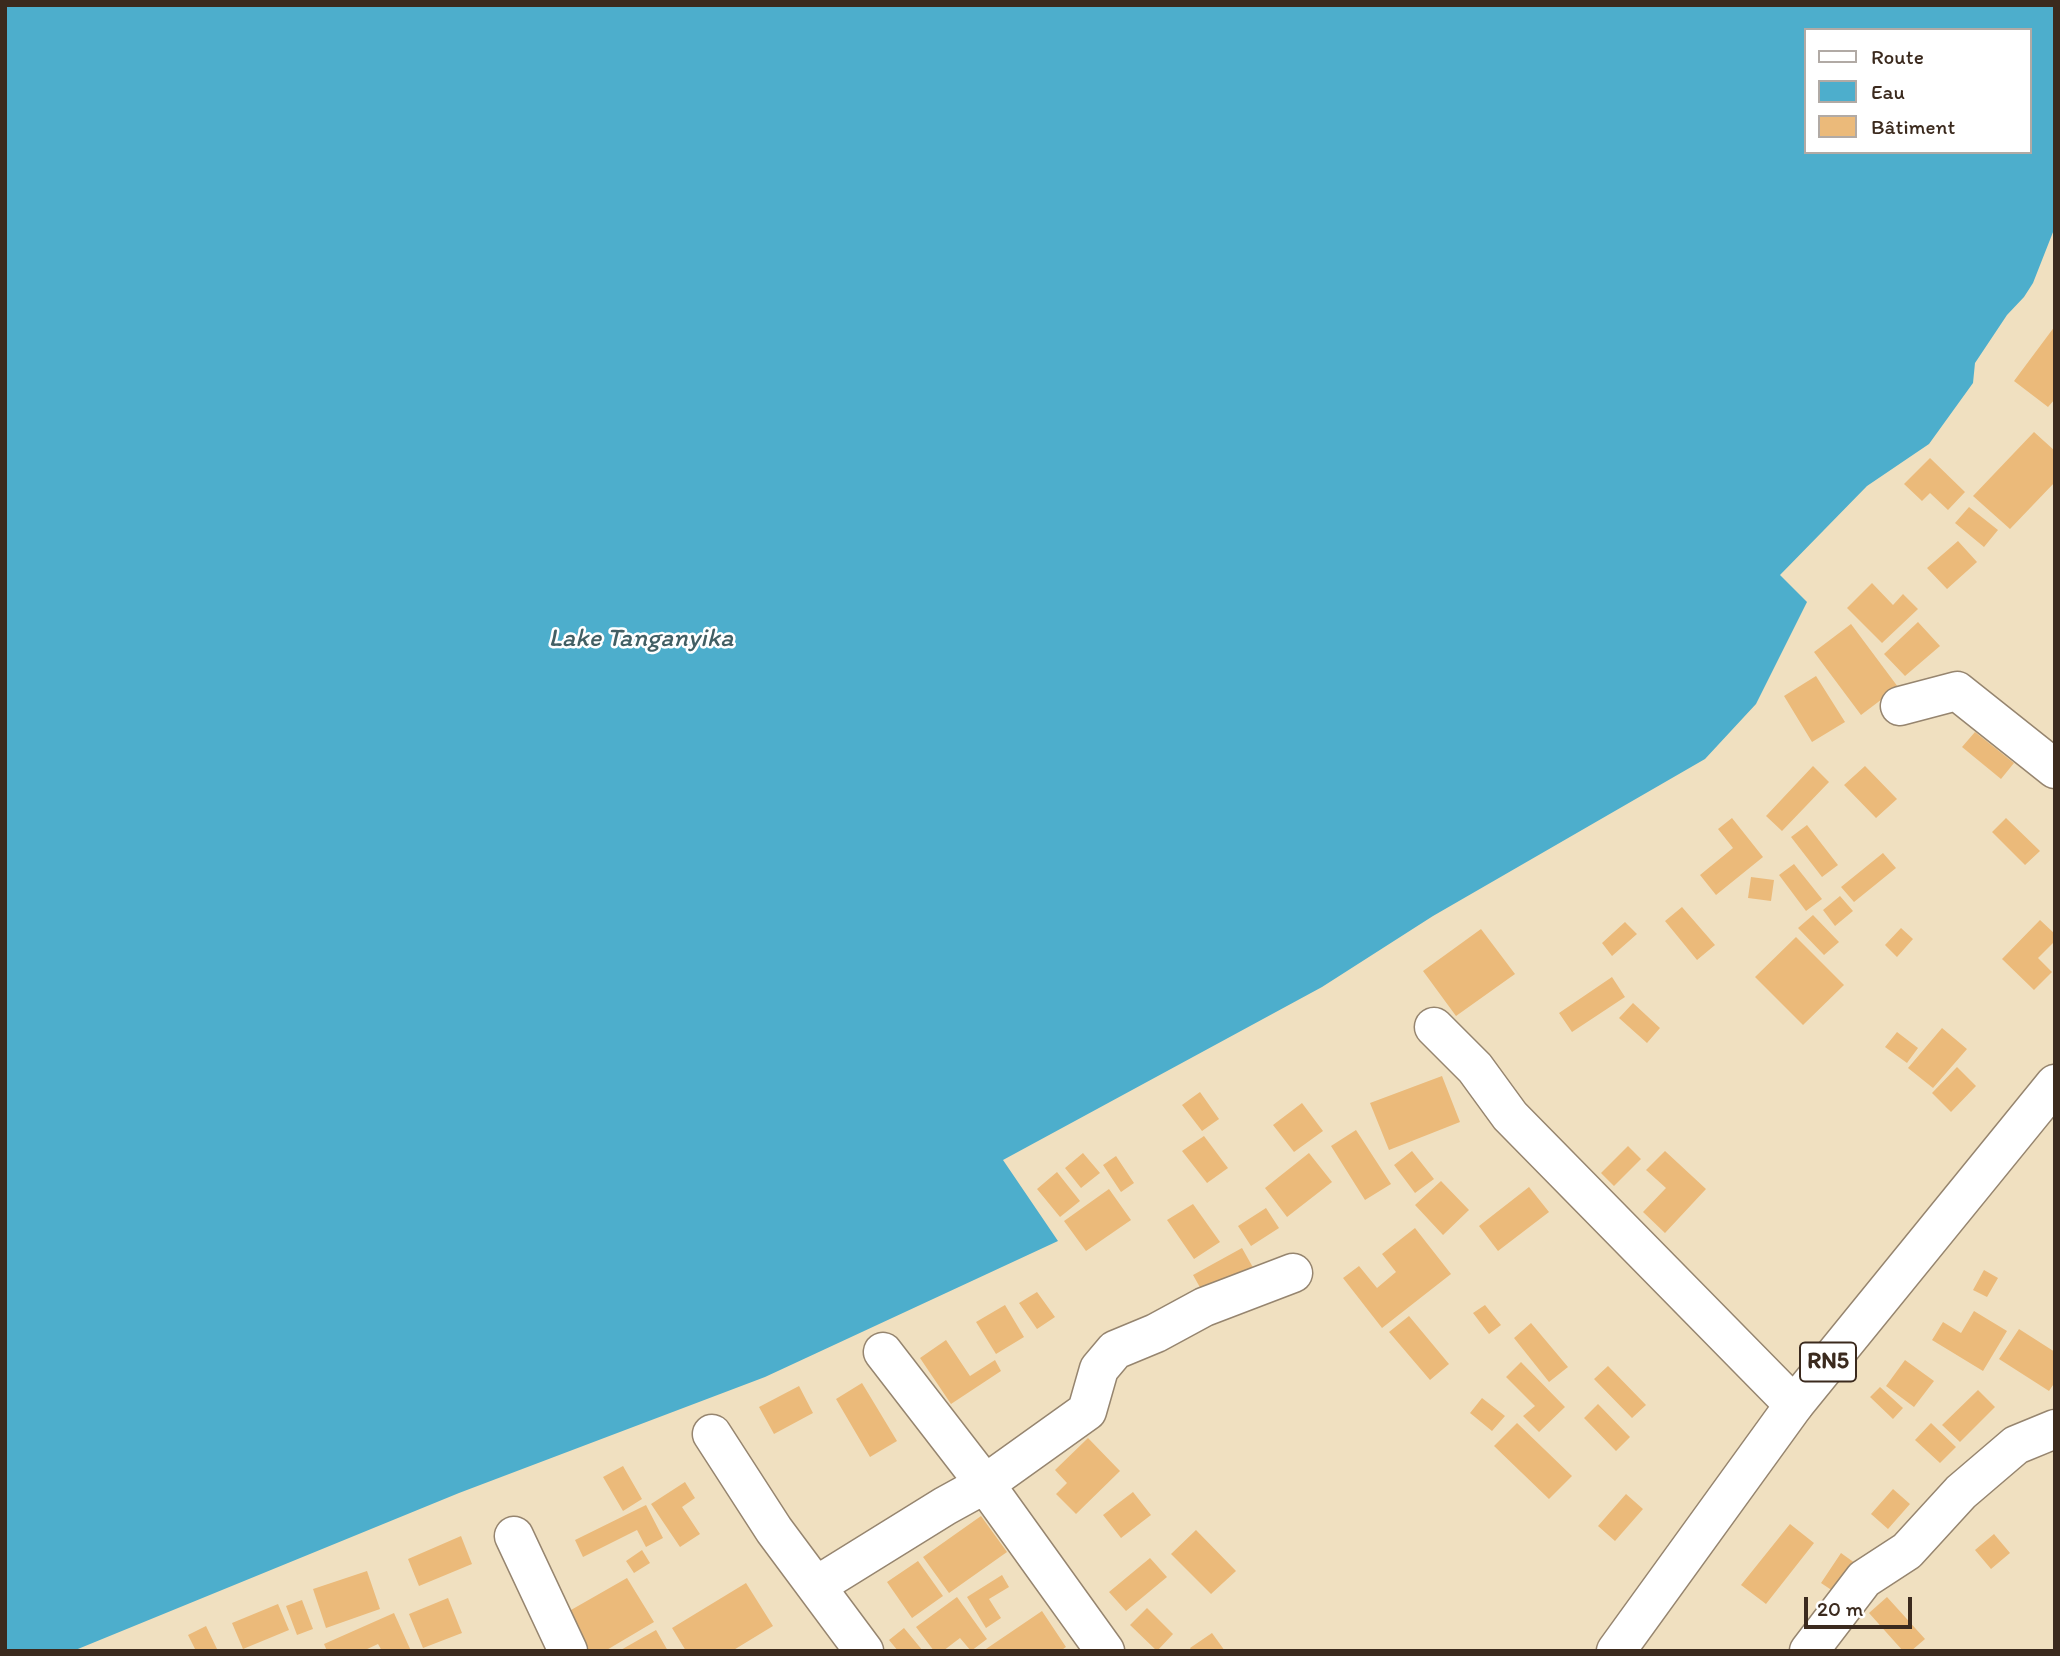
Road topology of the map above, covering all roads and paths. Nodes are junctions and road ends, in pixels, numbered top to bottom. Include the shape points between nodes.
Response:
1 (1899, 706) dead end
2 (2055, 769) edge
3 (1434, 1027) dead end
4 (2055, 1084) edge
5 (1293, 1273) dead end
6 (883, 1352) dead end
7 (1794, 1405) junction
8 (2055, 1429) edge
9 (712, 1434) dead end
10 (985, 1484) junction
11 (514, 1536) dead end
12 (816, 1586) junction
13 (568, 1651) edge
14 (864, 1651) edge
15 (1105, 1651) edge
16 (1616, 1651) edge
17 (1809, 1651) edge

1 - 2 main road via 1957,691
3 - 7 main road via 1475,1068 1510,1116
4 - 7 main road, RN5
5 - 10 main road via 1204,1307 1115,1350 1099,1369 1087,1411
6 - 10 main road
7 - 16 main road, RN5
8 - 17 main road via 2016,1445 1961,1492 1907,1551 1864,1579
9 - 12 main road
10 - 12 main road
10 - 15 main road
11 - 13 main road
12 - 14 main road

